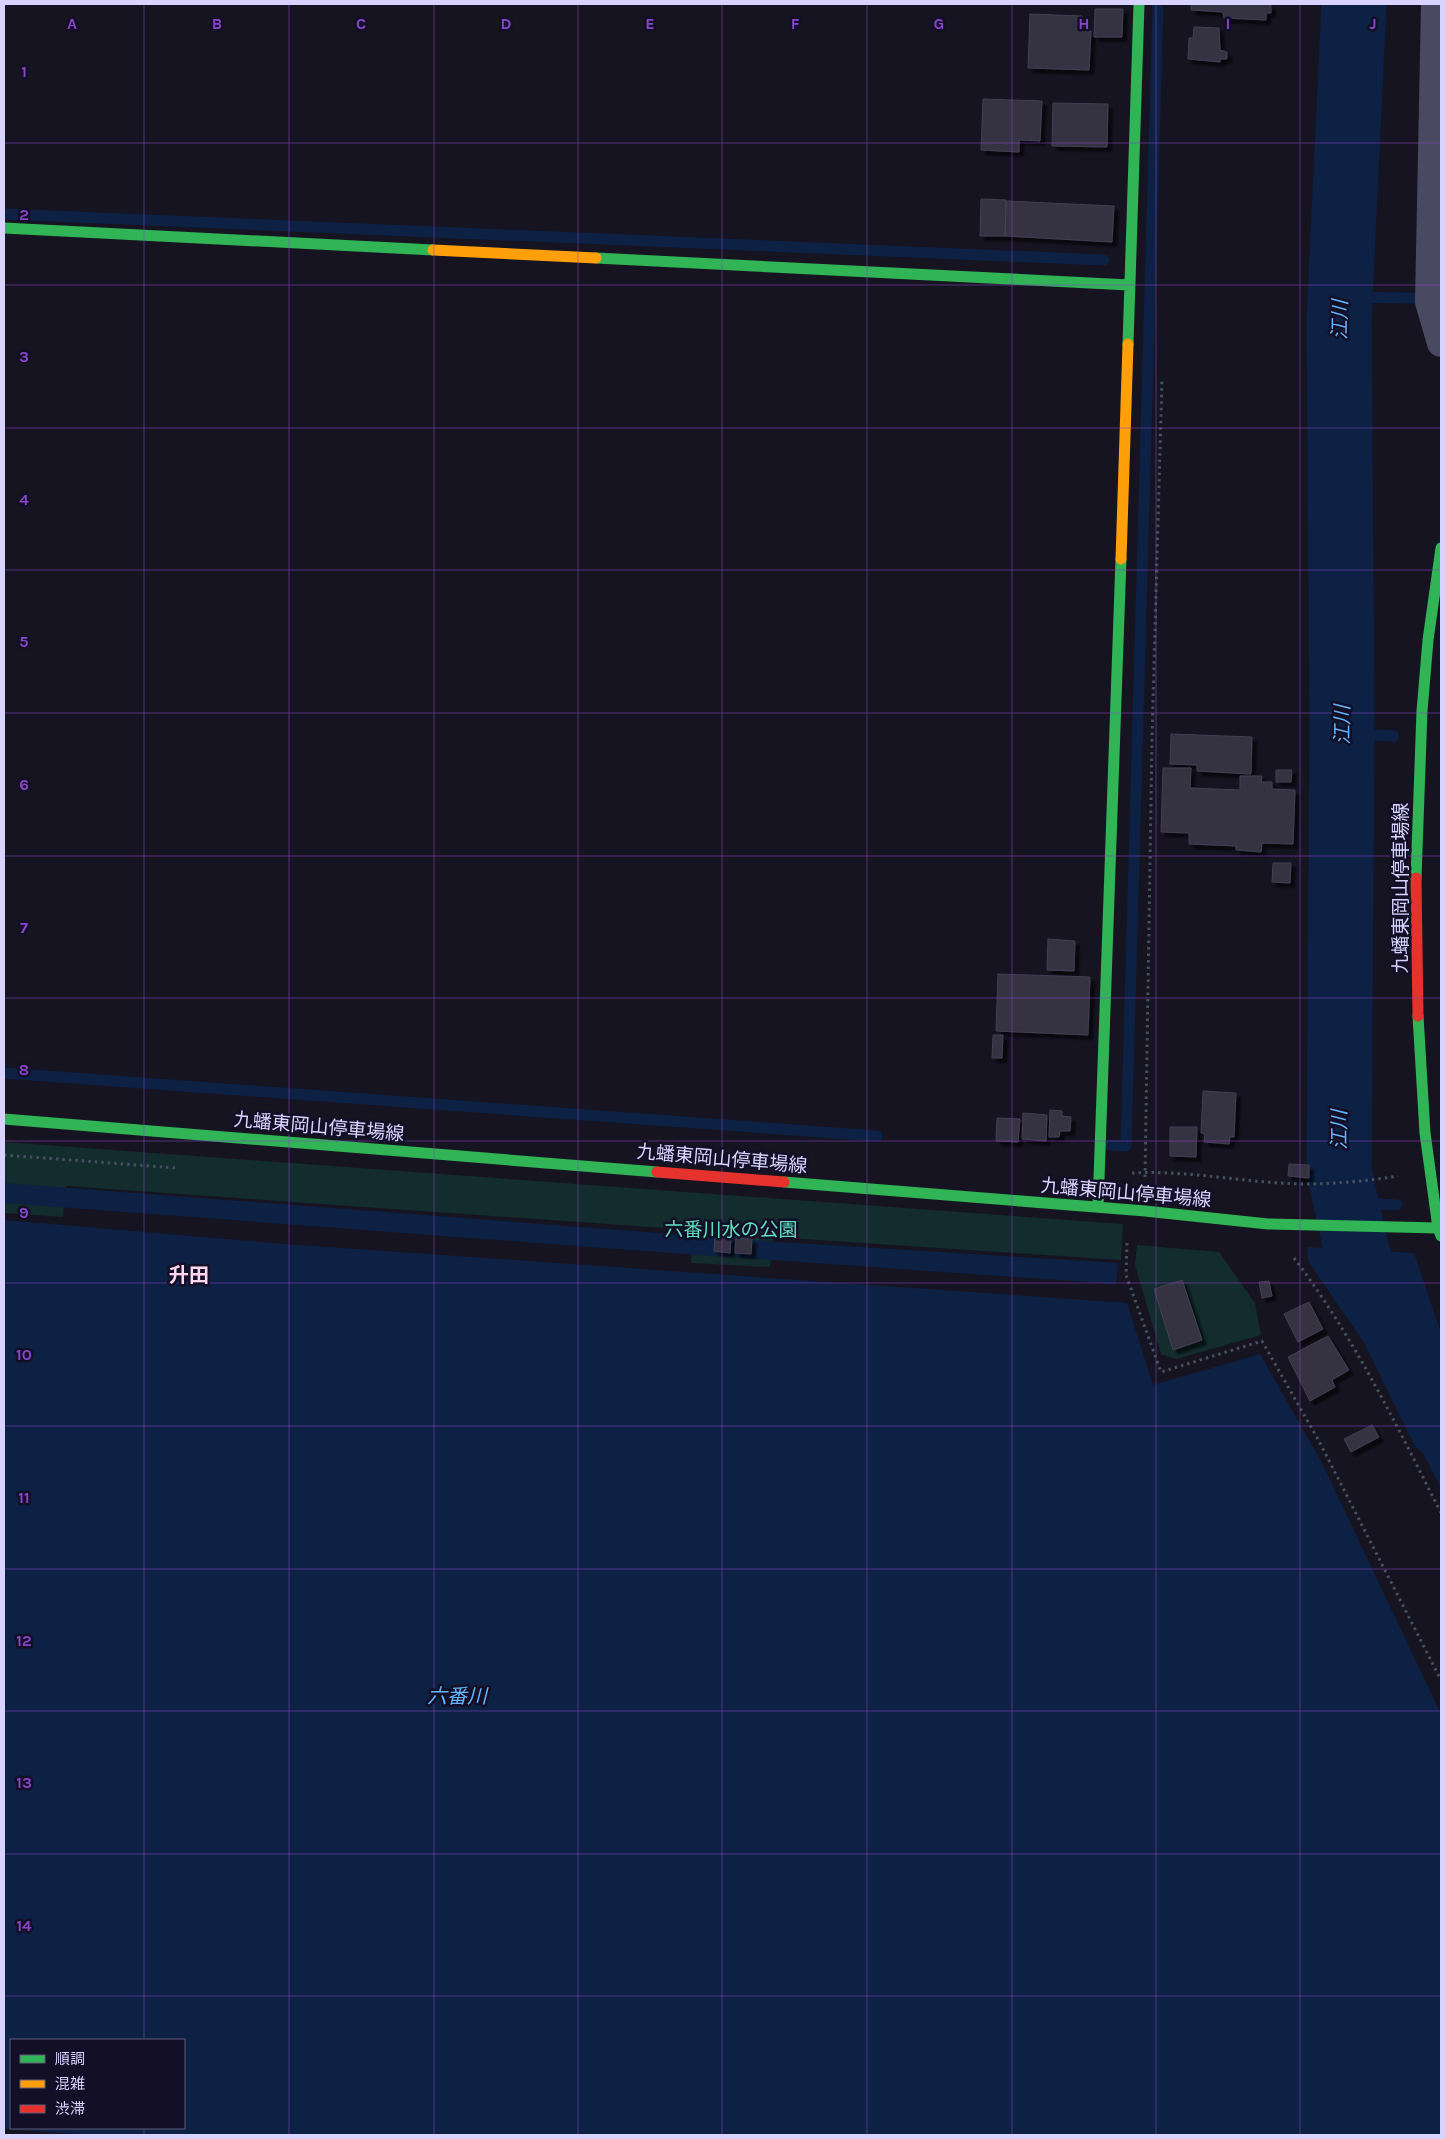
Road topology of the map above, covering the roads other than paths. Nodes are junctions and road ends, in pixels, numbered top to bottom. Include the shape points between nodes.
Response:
1 (1139, 4) edge
2 (1435, 4) edge
3 (4, 228) edge
4 (1129, 285) junction
5 (1441, 343) edge
6 (1441, 548) edge
7 (4, 1119) edge
8 (1437, 1189) edge
9 (1098, 1207) junction
10 (1440, 1232) edge

1 - 4 street
2 - 5 street via 1429,302
3 - 4 street
4 - 9 street
6 - 8 street, 九蟠東岡山停車場線 via 1427,652 1418,783 1417,907 1418,1018 1424,1121
7 - 9 street, 九蟠東岡山停車場線
8 - 10 street, 九蟠東岡山停車場線
9 - 10 street, 九蟠東岡山停車場線 via 1268,1224 1404,1227

